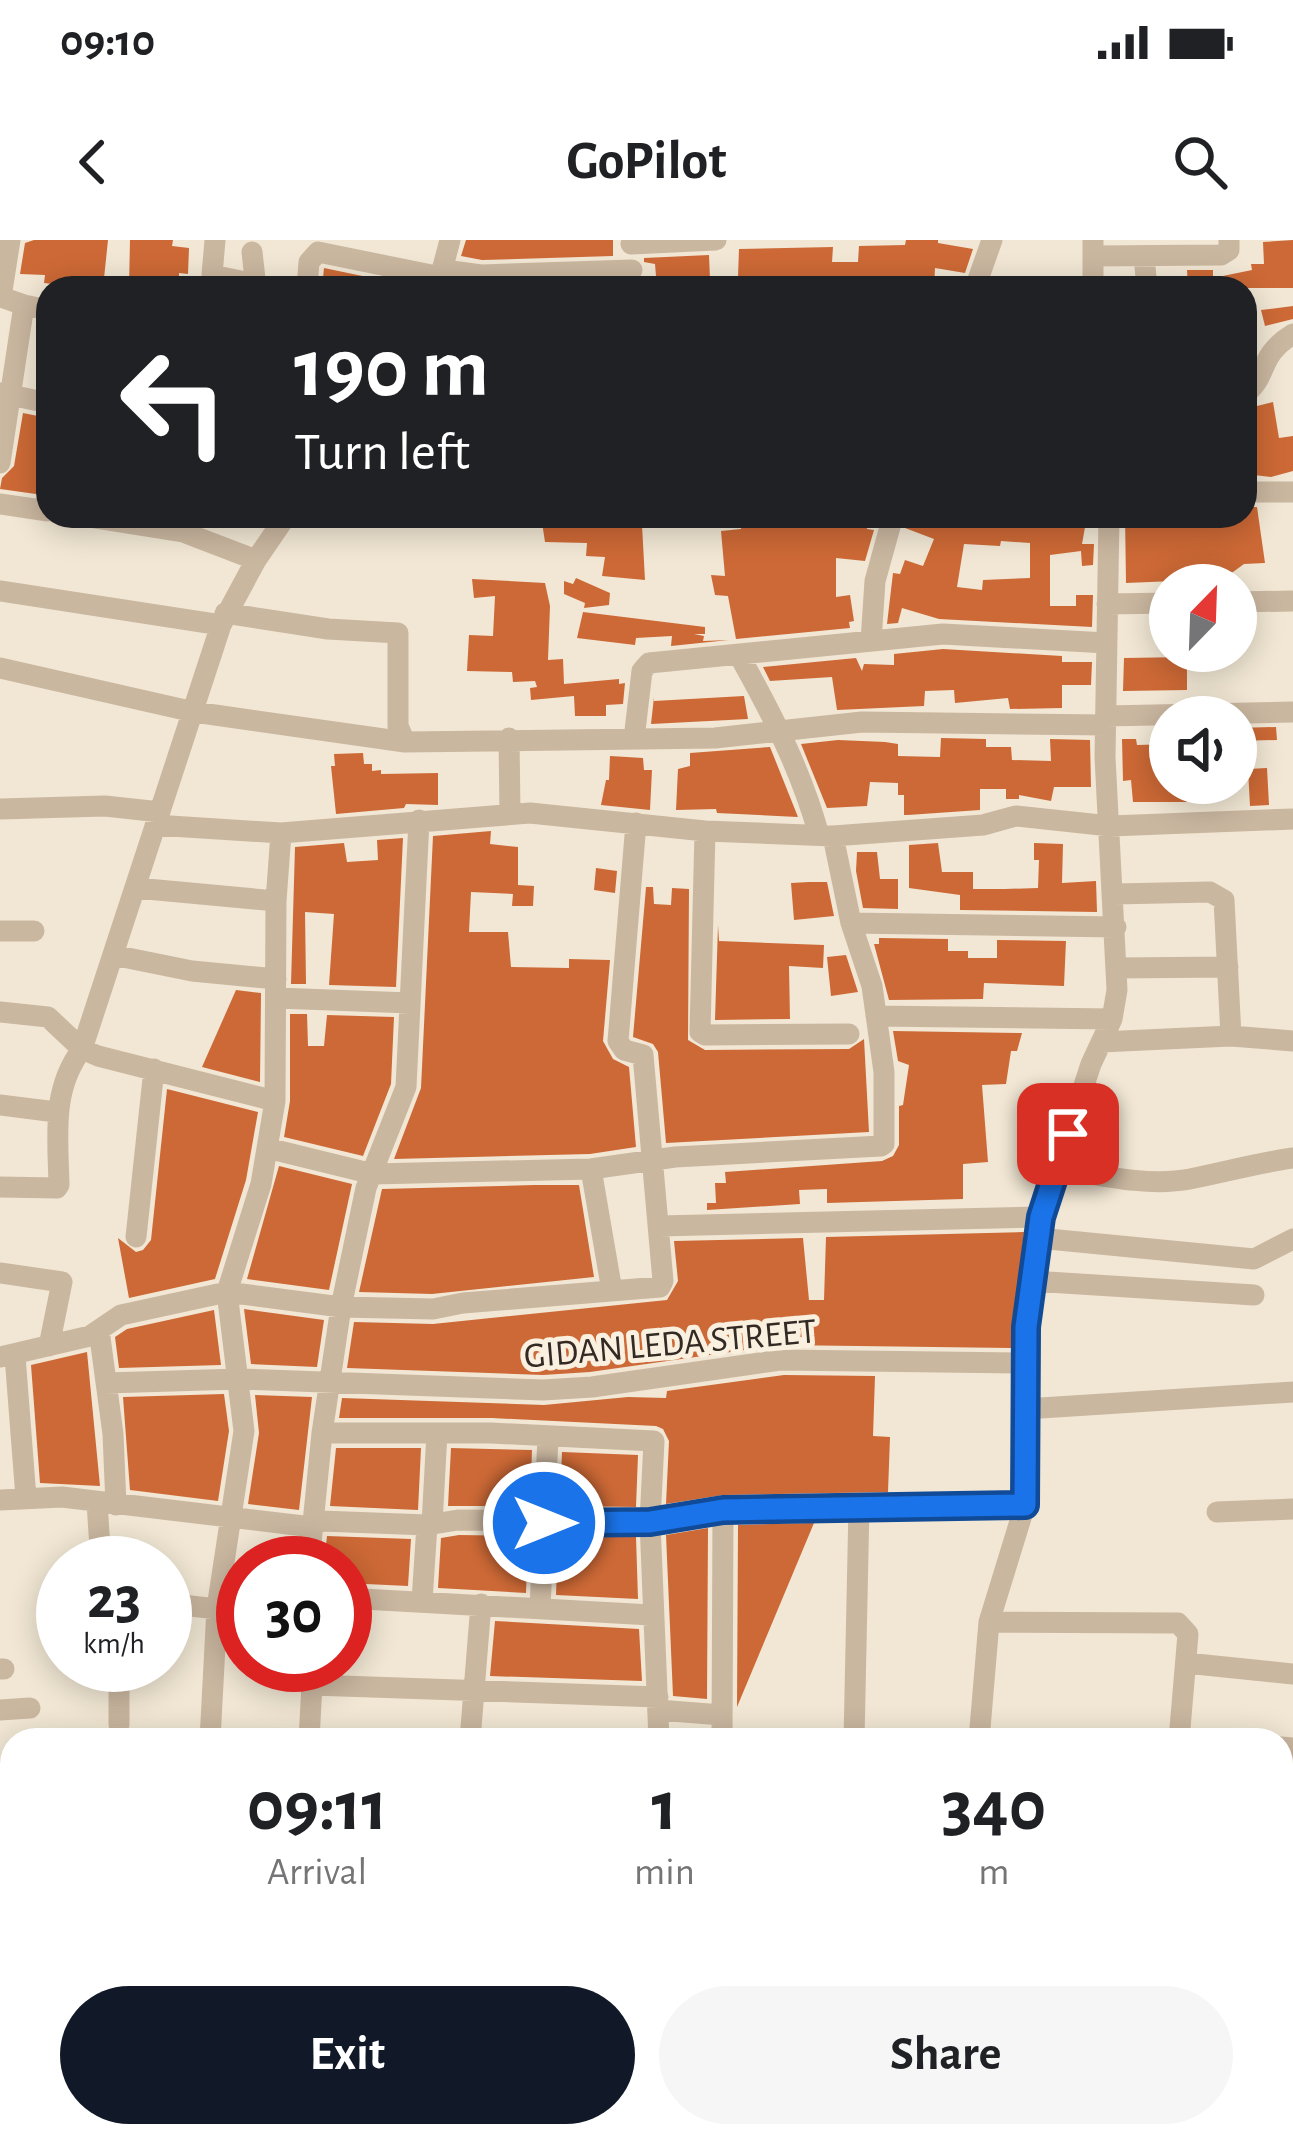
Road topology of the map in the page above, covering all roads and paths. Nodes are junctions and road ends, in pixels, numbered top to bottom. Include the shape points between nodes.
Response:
1 (10, 240) edge
2 (215, 240) edge
3 (450, 240) edge
4 (716, 240) edge
5 (1229, 240) edge
6 (987, 241) edge
7 (631, 242) edge
8 (1093, 248) edge
9 (252, 252) dead end
10 (1144, 256) junction
11 (216, 276) edge
12 (254, 276) edge
13 (308, 276) edge
14 (432, 276) edge
15 (441, 276) edge
16 (468, 276) edge
17 (519, 276) edge
18 (632, 276) edge
19 (978, 276) edge
20 (1146, 276) edge
21 (24, 305) junction
22 (36, 308) edge
23 (1293, 334) edge
24 (1257, 381) edge
25 (5, 393) edge
26 (36, 400) edge
27 (0, 463) edge
28 (1257, 492) edge
29 (1293, 492) edge
30 (0, 504) edge
31 (36, 509) edge
32 (158, 528) edge
33 (278, 528) edge
34 (890, 528) edge
35 (1109, 528) edge
36 (256, 560) junction
37 (0, 591) edge
38 (1293, 601) edge
39 (1257, 602) edge
40 (1149, 603) edge
41 (1107, 604) junction
42 (223, 619) junction
43 (871, 640) junction
44 (1107, 643) junction
45 (739, 655) junction
46 (0, 668) edge
47 (194, 712) junction
48 (1293, 712) edge
49 (1106, 720) junction
50 (781, 729) junction
51 (509, 738) junction
52 (634, 739) junction
53 (405, 742) junction
54 (0, 809) edge
55 (510, 813) junction
56 (157, 819) junction
57 (1293, 819) edge
58 (419, 820) junction
59 (636, 824) junction
60 (1110, 826) junction
61 (705, 831) junction
62 (281, 833) junction
63 (826, 836) junction
64 (136, 888) junction
65 (1114, 893) junction
66 (276, 901) junction
67 (850, 923) junction
68 (1116, 927) junction
69 (0, 931) edge
70 (34, 931) dead end
71 (113, 955) junction
72 (1118, 968) junction
73 (1228, 968) junction
74 (276, 988) junction
75 (410, 1003) junction
76 (0, 1012) edge
77 (876, 1016) junction
78 (1112, 1019) junction
79 (849, 1034) dead end
80 (1231, 1036) junction
81 (1101, 1042) junction
82 (1293, 1042) edge
83 (82, 1049) junction
84 (154, 1069) junction
85 (275, 1101) junction
86 (0, 1105) edge
87 (56, 1112) junction
88 (267, 1148) junction
89 (1293, 1158) edge
90 (653, 1160) junction
91 (591, 1168) junction
92 (1057, 1168) junction
93 (373, 1174) junction
94 (0, 1187) edge
95 (659, 1226) junction
96 (1040, 1228) junction
97 (136, 1238) dead end
98 (1293, 1239) edge
99 (0, 1273) edge
100 (1033, 1281) junction
101 (612, 1291) junction
102 (227, 1292) junction
103 (1254, 1295) dead end
104 (341, 1307) junction
105 (98, 1330) junction
106 (49, 1346) junction
107 (8, 1357) edge
108 (1025, 1363) junction
109 (239, 1379) junction
110 (106, 1383) junction
111 (329, 1384) junction
112 (1293, 1392) edge
113 (1025, 1409) junction
114 (322, 1433) junction
115 (437, 1433) junction
116 (548, 1437) junction
117 (26, 1498) junction
118 (0, 1500) edge
119 (107, 1504) junction
120 (1025, 1505) junction
121 (859, 1506) junction
122 (1293, 1509) edge
123 (723, 1510) junction
124 (1217, 1512) dead end
125 (229, 1520) junction
126 (650, 1522) junction
127 (544, 1523) junction
128 (430, 1525) junction
129 (312, 1526) junction
130 (104, 1536) edge
131 (227, 1536) edge
132 (311, 1536) edge
133 (372, 1599) edge
134 (422, 1600) junction
135 (481, 1604) junction
136 (540, 1608) junction
137 (651, 1615) junction
138 (988, 1622) junction
139 (216, 1627) edge
140 (1186, 1663) junction
141 (1293, 1674) edge
142 (372, 1681) edge
143 (474, 1691) junction
144 (119, 1692) edge
145 (312, 1692) edge
146 (658, 1704) junction
147 (30, 1708) dead end
148 (0, 1710) edge
149 (722, 1714) junction
150 (119, 1725) dead end
151 (211, 1728) edge
152 (310, 1728) edge
153 (471, 1728) edge
154 (658, 1728) edge
155 (722, 1728) edge
156 (854, 1728) edge
157 (980, 1728) edge
158 (1180, 1728) edge

1 - 21 street via 1,297
2 - 11 street
3 - 15 street
4 - 7 street
5 - 10 street via 1226,254
6 - 19 street
7 - 18 street
8 - 10 street
9 - 12 street
10 - 20 street
13 - 14 street via 318,252
16 - 17 street
21 - 22 street
21 - 25 street
23 - 24 street via 1269,351
25 - 26 street
25 - 27 street
28 - 29 street
30 - 31 street
32 - 36 street
33 - 36 street
34 - 43 street
35 - 41 street
36 - 42 street
37 - 42 street
38 - 39 street
40 - 41 street
41 - 44 street
42 - 47 street
42 - 53 street via 398,633 398,727
43 - 44 street via 943,634
43 - 45 street
44 - 49 street
45 - 50 street
45 - 52 street via 644,665
46 - 47 street
47 - 53 street
47 - 56 street
48 - 49 street
49 - 50 street
49 - 60 street
50 - 52 street
50 - 63 street
51 - 52 street
51 - 53 street
51 - 55 street
54 - 56 street via 105,806
55 - 58 street
55 - 59 street
56 - 62 street
56 - 64 street
57 - 60 street
58 - 62 street
58 - 75 street
59 - 61 street
59 - 90 street via 618,1041 624,1051 643,1054
60 - 63 street via 1016,816
60 - 65 street
61 - 63 street
61 - 79 street via 700,1032
62 - 66 street
63 - 67 street
64 - 66 street
64 - 71 street
65 - 68 street
65 - 73 street via 1218,895
66 - 74 street
67 - 68 street
67 - 77 street
68 - 72 street
69 - 70 street
71 - 74 street
71 - 83 street
72 - 73 street
72 - 78 street
73 - 80 street
74 - 75 street
74 - 85 street
75 - 93 street via 406,1088
76 - 83 street via 48,1017
77 - 78 street
77 - 90 street via 884,1144
78 - 81 street
80 - 81 street
80 - 82 street
81 - 92 street
83 - 84 street
83 - 87 street
84 - 85 street
84 - 97 street
85 - 88 street
86 - 87 street
87 - 94 street via 57,1188
88 - 93 street
88 - 102 street
89 - 92 street via 1188,1180
90 - 91 street
90 - 95 street
91 - 93 street
91 - 101 street
92 - 96 street
93 - 104 street
95 - 96 street
95 - 101 street via 662,1285
96 - 98 street via 1254,1259
96 - 100 street
99 - 106 street via 62,1282
100 - 103 street
100 - 108 street
101 - 104 street via 433,1309
102 - 104 street
102 - 105 street via 121,1315
102 - 109 street
104 - 111 street
105 - 106 street
105 - 110 street
106 - 107 street
107 - 117 street
108 - 111 street, GIDAN LEDA STREET via 780,1360 543,1390
108 - 113 street
109 - 110 street, GIDAN LEDA STREET
109 - 111 street, GIDAN LEDA STREET
109 - 125 street via 242,1452
110 - 119 street
111 - 114 street
112 - 113 street
113 - 120 street
114 - 115 street
114 - 129 street
115 - 116 street
115 - 128 street
116 - 126 street via 655,1442
116 - 127 street
117 - 118 street
117 - 119 street
119 - 125 street
119 - 130 street
120 - 121 street
120 - 138 street
121 - 123 street
121 - 156 street
122 - 124 street
123 - 126 street
123 - 149 street
125 - 129 street
125 - 131 street
126 - 127 street
126 - 137 street
127 - 128 street
127 - 136 street
128 - 129 street
128 - 134 street
129 - 132 street
133 - 134 street
134 - 135 street
135 - 136 street
135 - 143 street
136 - 137 street
137 - 146 street
138 - 140 street via 1178,1623 1188,1634
138 - 157 street
139 - 151 street
140 - 141 street
140 - 158 street
142 - 143 street
143 - 146 street
143 - 153 street
144 - 150 street
145 - 152 street
146 - 149 street
146 - 154 street
147 - 148 street
149 - 155 street

